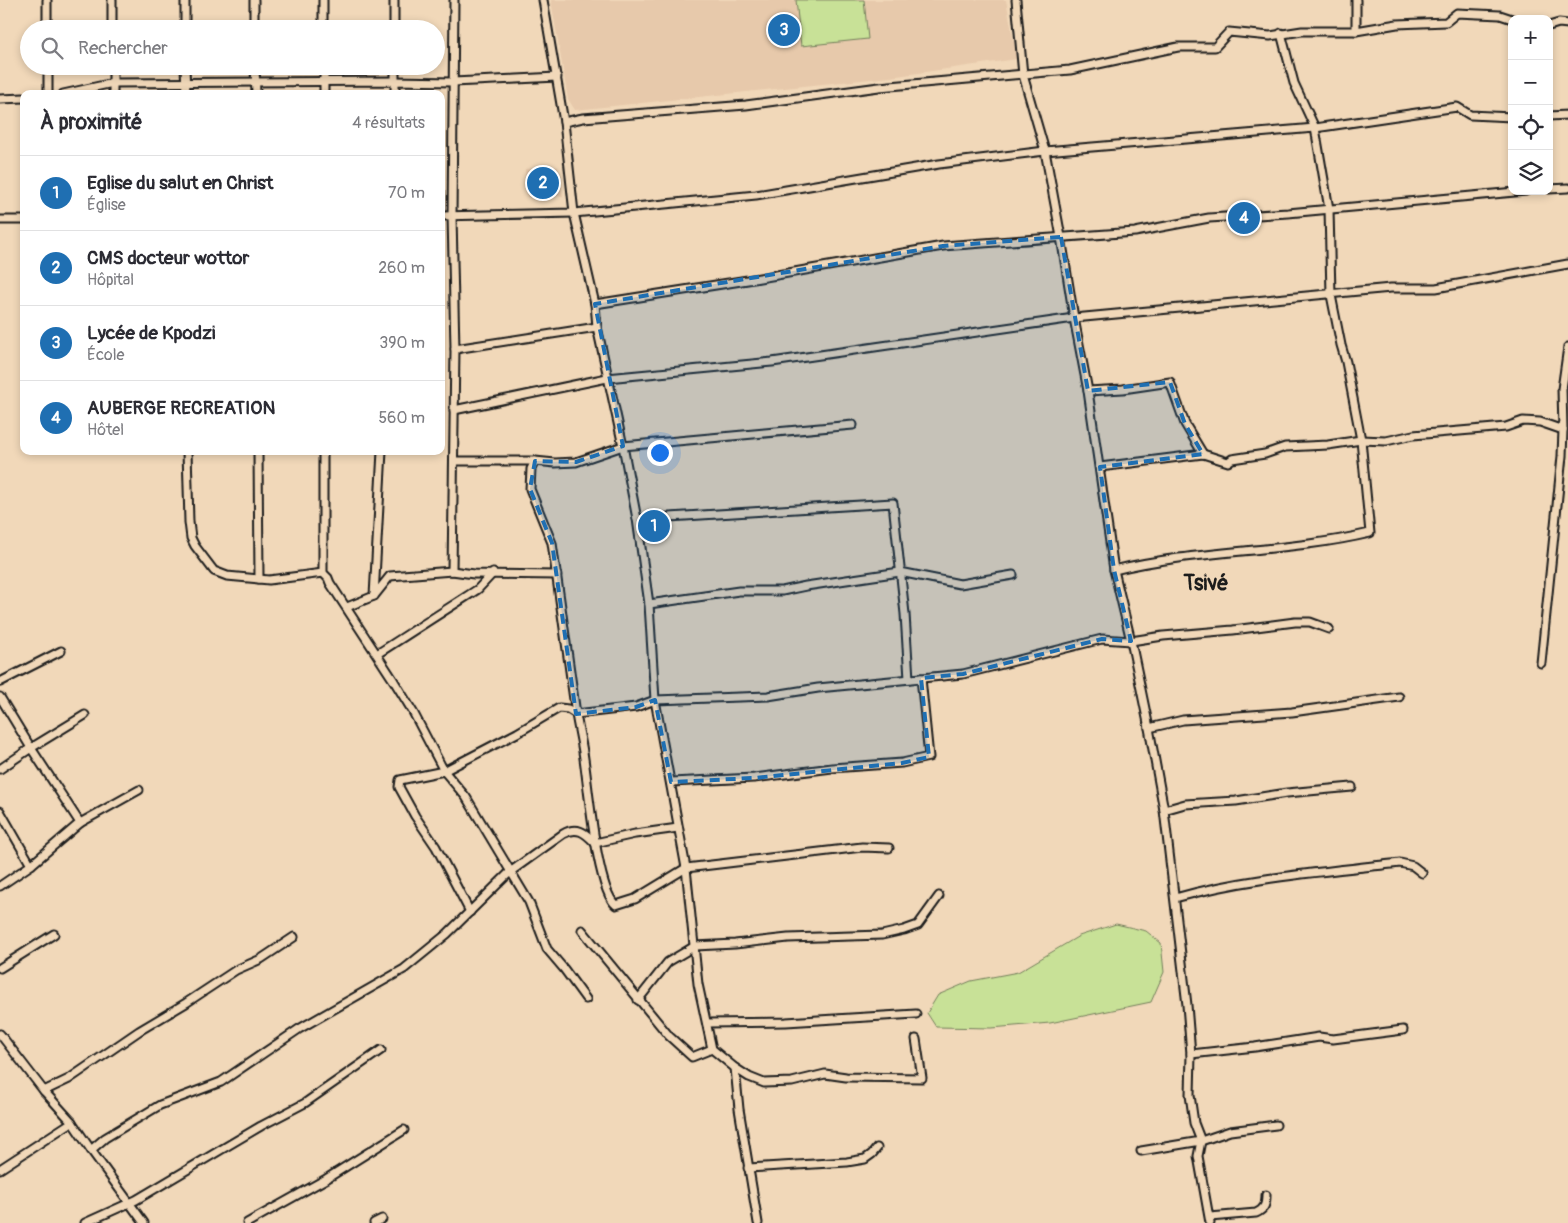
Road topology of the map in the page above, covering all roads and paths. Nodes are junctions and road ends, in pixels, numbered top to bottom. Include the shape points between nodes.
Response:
1 (47, 0) edge
2 (112, 0) edge
3 (185, 0) edge
4 (254, 0) edge
5 (323, 0) edge
6 (394, 0) edge
7 (454, 0) edge
8 (542, 0) edge
9 (1016, 0) edge
10 (1356, 0) edge
11 (1508, 18) edge
12 (47, 20) edge
13 (112, 20) edge
14 (185, 20) edge
15 (254, 20) edge
16 (323, 20) edge
17 (394, 20) edge
18 (1568, 24) edge
19 (1553, 25) edge
20 (1356, 31) junction
21 (1281, 33) junction
22 (1023, 74) junction
23 (48, 75) edge
24 (113, 75) edge
25 (186, 75) edge
26 (256, 75) edge
27 (324, 75) edge
28 (395, 75) edge
29 (557, 77) junction
30 (395, 81) junction
31 (186, 82) junction
32 (324, 82) junction
33 (453, 82) junction
34 (113, 83) junction
35 (256, 83) junction
36 (48, 90) edge
37 (81, 90) edge
38 (113, 90) edge
39 (186, 90) edge
40 (256, 90) edge
41 (324, 90) edge
42 (395, 90) edge
43 (20, 98) edge
44 (0, 99) edge
45 (1568, 115) edge
46 (1553, 116) edge
47 (1508, 117) edge
48 (564, 122) junction
49 (1315, 128) junction
50 (1045, 151) junction
51 (1568, 188) edge
52 (1553, 189) edge
53 (1508, 193) edge
54 (1329, 209) junction
55 (574, 213) junction
56 (445, 216) edge
57 (452, 216) junction
58 (0, 220) edge
59 (20, 220) edge
60 (1061, 237) junction
61 (1568, 264) edge
62 (1331, 295) junction
63 (595, 304) junction
64 (1074, 318) junction
65 (597, 327) junction
66 (1568, 347) edge
67 (455, 349) junction
68 (607, 378) junction
69 (1088, 391) junction
70 (454, 410) junction
71 (853, 425) dead end
72 (1563, 430) junction
73 (1361, 440) junction
74 (623, 446) junction
75 (1203, 454) junction
76 (187, 455) edge
77 (258, 455) edge
78 (323, 455) edge
79 (382, 455) edge
80 (454, 461) junction
81 (535, 461) junction
82 (1100, 468) junction
83 (637, 519) junction
84 (1114, 570) junction
85 (452, 571) junction
86 (900, 572) junction
87 (322, 573) junction
88 (493, 573) junction
89 (557, 575) junction
90 (1014, 575) dead end
91 (259, 579) junction
92 (374, 596) junction
93 (649, 604) junction
94 (346, 607) junction
95 (1329, 628) dead end
96 (1131, 640) junction
97 (61, 651) dead end
98 (377, 654) junction
99 (1541, 663) dead end
100 (922, 678) junction
101 (909, 679) junction
102 (0, 682) edge
103 (0, 697) edge
104 (1399, 697) dead end
105 (655, 700) junction
106 (576, 714) junction
107 (85, 715) dead end
108 (1149, 728) junction
109 (30, 748) junction
110 (0, 769) edge
111 (444, 771) junction
112 (671, 782) junction
113 (1352, 786) dead end
114 (138, 790) dead end
115 (1164, 810) junction
116 (0, 811) edge
117 (80, 823) junction
118 (678, 828) junction
119 (595, 843) junction
120 (889, 848) dead end
121 (30, 865) junction
122 (686, 868) junction
123 (510, 872) junction
124 (1422, 872) dead end
125 (0, 886) edge
126 (938, 896) dead end
127 (1175, 898) junction
128 (470, 912) junction
129 (582, 930) dead end
130 (54, 934) dead end
131 (294, 937) dead end
132 (695, 946) junction
133 (0, 968) edge
134 (586, 999) dead end
135 (638, 1000) junction
136 (916, 1014) dead end
137 (707, 1023) junction
138 (1403, 1030) dead end
139 (0, 1034) edge
140 (916, 1039) dead end
141 (712, 1049) junction
142 (380, 1050) dead end
143 (1191, 1054) junction
144 (735, 1068) junction
145 (44, 1091) junction
146 (72, 1122) junction
147 (1276, 1125) dead end
148 (404, 1130) dead end
149 (1201, 1141) junction
150 (876, 1148) dead end
151 (91, 1150) junction
152 (1142, 1151) dead end
153 (748, 1168) junction
154 (0, 1169) edge
155 (1266, 1195) dead end
156 (128, 1202) junction
157 (382, 1219) dead end
158 (1210, 1220) edge
159 (85, 1223) edge
160 (144, 1223) edge
161 (247, 1223) edge
162 (374, 1223) edge
163 (758, 1223) edge

1 - 12 street
2 - 13 street
3 - 14 street
4 - 15 street
5 - 16 street
6 - 17 street
7 - 33 street
8 - 29 street
9 - 22 street
10 - 20 street
11 - 20 street via 1457,13 1446,22 1397,24
18 - 19 street
20 - 21 street
21 - 22 street via 1258,36 1229,32 1215,47 1178,48 1070,70
21 - 49 street via 1294,83
22 - 48 street
22 - 50 street
23 - 36 street
24 - 34 street
25 - 31 street
26 - 35 street
27 - 32 street
28 - 30 street
29 - 33 street
29 - 48 street
30 - 32 street
30 - 33 street
30 - 42 street
31 - 34 street
31 - 35 street
31 - 39 street
32 - 35 street
32 - 41 street
33 - 57 street
34 - 37 street
34 - 38 street
35 - 40 street
43 - 44 street
45 - 46 street
47 - 49 street via 1470,115 1457,107
48 - 55 street
49 - 50 street
49 - 54 street
50 - 55 street via 939,164 756,195
50 - 60 street
51 - 52 street
53 - 54 street
54 - 60 street via 1208,218 1135,232
54 - 62 street
55 - 57 street
55 - 63 street
56 - 57 street
57 - 67 street
58 - 59 street
60 - 63 street via 943,246
60 - 64 street
61 - 62 street via 1436,288 1391,288
62 - 64 street
62 - 73 street
63 - 65 street
64 - 68 street via 772,362
64 - 69 street
65 - 67 street
65 - 68 street
66 - 72 street via 1562,389
67 - 70 street
68 - 70 street
68 - 74 street
69 - 75 street via 1170,382 1185,424
69 - 82 street
70 - 80 street
71 - 74 street
72 - 73 street via 1540,422 1524,421 1506,427 1413,435 1386,441
72 - 99 street
73 - 75 street via 1285,447 1228,462
73 - 84 street via 1370,533 1336,540 1146,562
74 - 81 street via 576,462
74 - 83 street
75 - 82 street
76 - 91 street via 189,522 195,546 214,571
77 - 91 street
78 - 87 street
79 - 92 street
80 - 81 street
80 - 85 street
81 - 89 street via 531,469 530,489 552,543
82 - 84 street
83 - 86 street via 892,503
83 - 93 street
84 - 96 street
85 - 88 street
85 - 92 street via 390,576
86 - 90 street via 960,584
86 - 93 street via 782,592 739,591
86 - 101 street
87 - 91 street
87 - 94 street
88 - 89 street
88 - 98 street via 478,589
89 - 106 street
92 - 94 street
93 - 105 street
94 - 98 street
95 - 96 street via 1310,622 1295,622
96 - 100 street via 1102,639 963,674
96 - 108 street
97 - 102 street
98 - 111 street
100 - 101 street
100 - 112 street via 929,757 902,764
101 - 105 street via 768,696
103 - 109 street
104 - 108 street via 1292,712 1184,720
105 - 106 street via 636,707
105 - 112 street
106 - 111 street via 559,708
106 - 119 street
107 - 109 street
108 - 115 street
109 - 110 street
109 - 117 street
111 - 123 street via 466,797
111 - 128 street via 400,780 399,787 436,847
112 - 118 street
113 - 115 street via 1185,804
114 - 117 street
115 - 127 street
116 - 121 street
117 - 121 street
118 - 119 street
118 - 122 street
119 - 122 street via 606,885 616,905 636,899
119 - 123 street via 577,829 570,830
120 - 122 street via 862,847
121 - 125 street
122 - 132 street
123 - 128 street
123 - 134 street via 529,902 547,949
124 - 127 street via 1400,863 1244,882
126 - 132 street via 918,925 889,933
127 - 143 street
128 - 151 street via 404,969 300,1029 221,1082 160,1105
129 - 135 street
130 - 133 street
131 - 145 street via 261,959 236,970 69,1079
132 - 135 street via 668,962
132 - 137 street via 698,984
135 - 141 street via 692,1057
136 - 137 street
137 - 141 street
138 - 143 street
139 - 145 street
140 - 144 street via 922,1078 825,1074 792,1082 764,1083
141 - 144 street
142 - 156 street via 305,1102
143 - 149 street via 1190,1095 1194,1123
144 - 153 street
145 - 146 street
146 - 151 street
146 - 154 street
147 - 149 street via 1230,1131
148 - 161 street
149 - 152 street
149 - 158 street via 1198,1156
150 - 153 street via 865,1159 847,1162
151 - 156 street
153 - 163 street
155 - 158 street via 1266,1203 1256,1213
156 - 159 street
156 - 160 street
157 - 162 street

